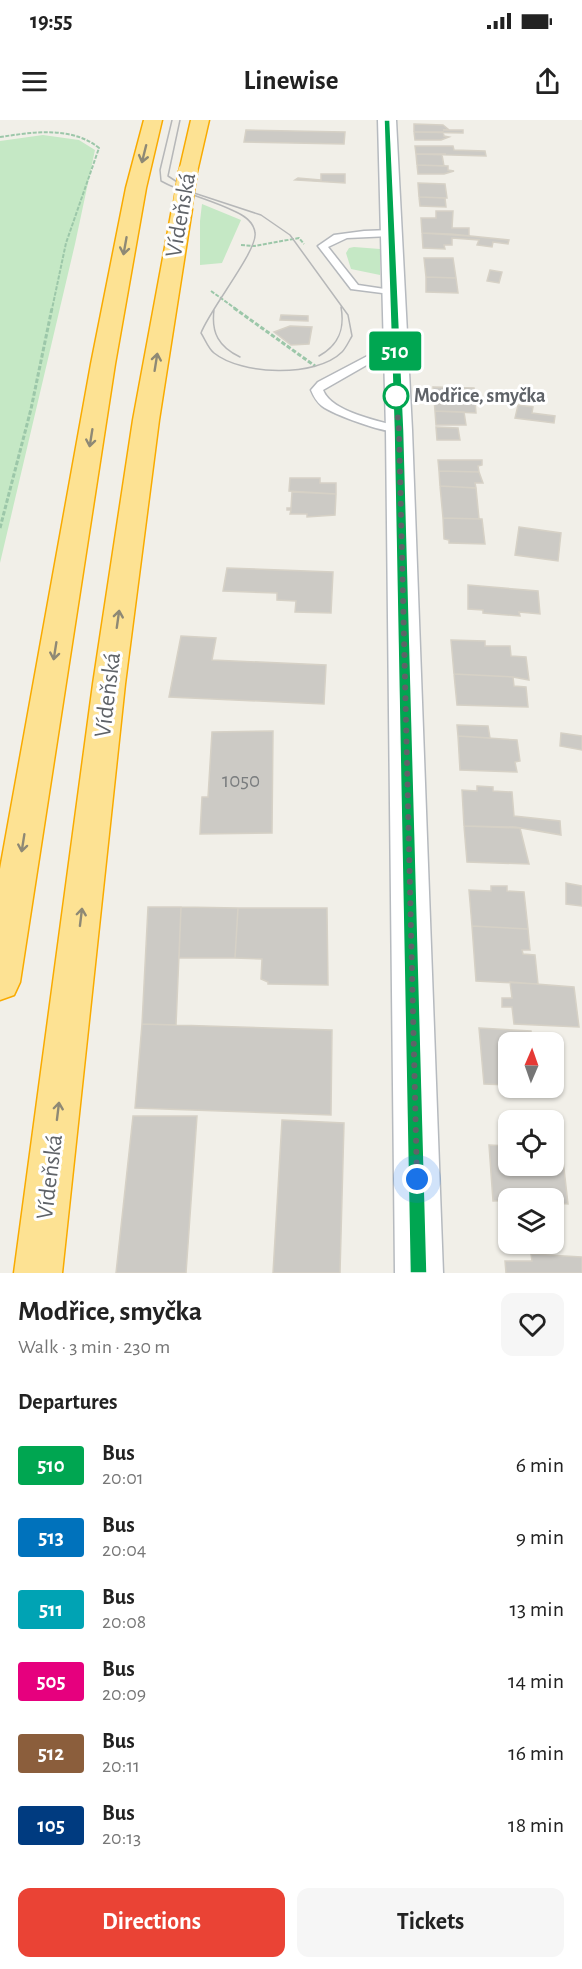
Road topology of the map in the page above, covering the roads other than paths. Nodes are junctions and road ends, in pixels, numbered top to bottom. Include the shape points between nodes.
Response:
1 (200, 120) edge
2 (387, 120) edge
3 (143, 121) edge
4 (391, 233) junction
5 (394, 293) junction
6 (394, 345) junction
7 (399, 430) junction
8 (2, 963) edge
9 (38, 1273) edge
10 (419, 1273) edge

9 -> 1 highway, Vídeňská, bridge via 109,684 146,420
2 - 4 street
3 -> 8 highway, Vídeňská via 125,168 136,188
4 - 5 street
4 - 5 lane via 332,238 323,246 355,287
5 - 6 street
6 - 7 street
6 - 7 lane via 316,390 322,402
7 - 10 street

